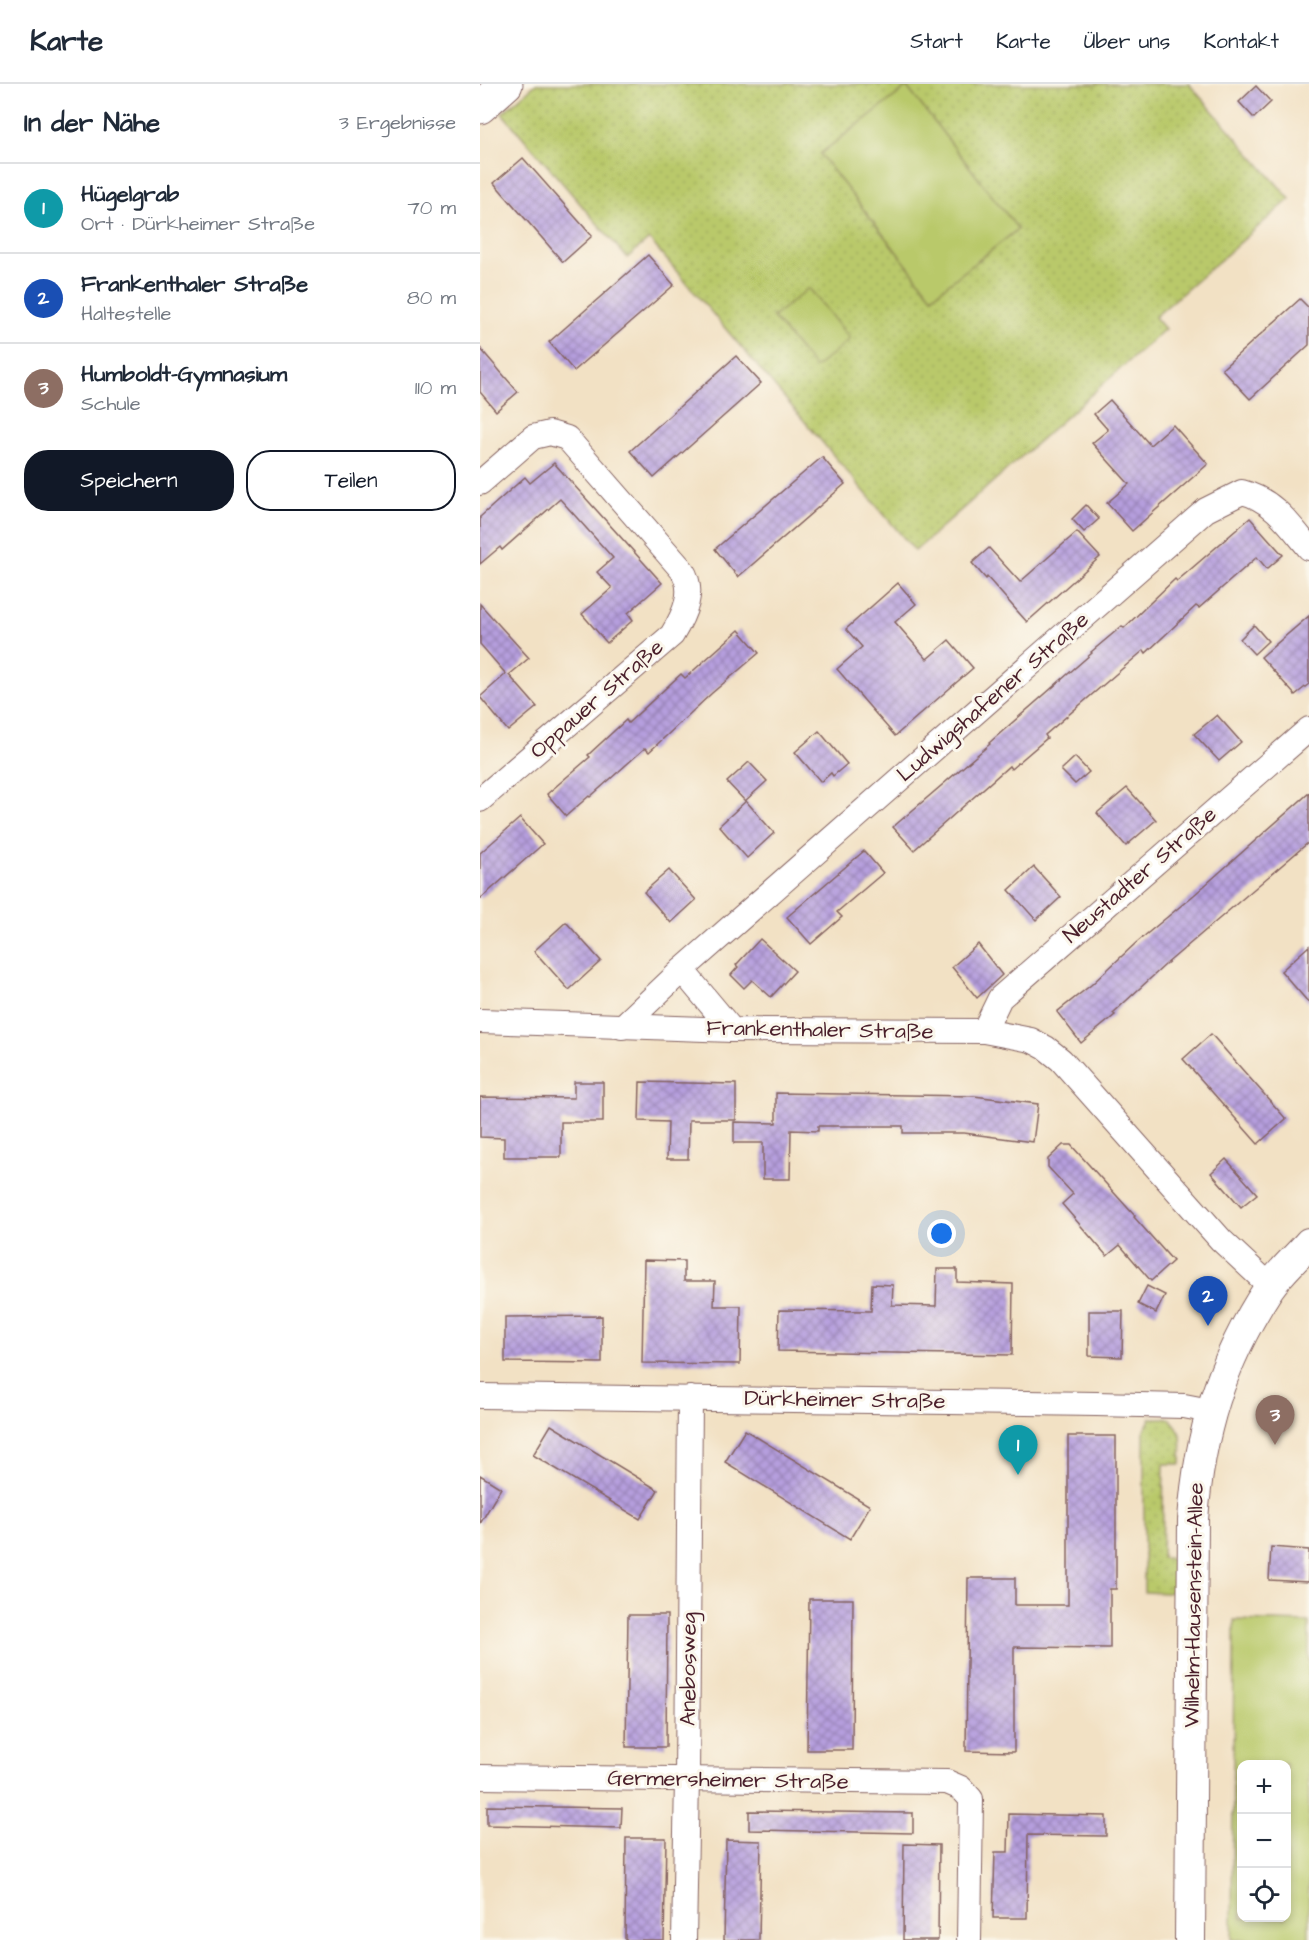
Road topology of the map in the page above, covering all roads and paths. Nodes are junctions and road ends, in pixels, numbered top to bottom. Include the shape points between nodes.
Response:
1 (506, 84) edge
2 (480, 107) edge
3 (480, 483) edge
4 (1309, 548) edge
5 (1309, 729) edge
6 (480, 800) edge
7 (682, 970) junction
8 (480, 1021) edge
9 (622, 1027) junction
10 (732, 1030) junction
11 (984, 1032) junction
12 (1309, 1244) edge
13 (1270, 1286) junction
14 (480, 1396) edge
15 (690, 1398) junction
16 (1210, 1411) junction
17 (480, 1777) edge
18 (687, 1779) junction
19 (684, 1940) edge
20 (969, 1940) edge
21 (1190, 1940) edge

1 - 2 main road
3 - 6 street, Oppauer Straße via 533,437 550,433 567,438 682,570 688,583 687,604 672,634
4 - 7 street, Ludwigshafener Straße via 1277,511 1257,496 1242,492 1206,510
5 - 11 street, Neustadter Straße via 1000,998
7 - 9 street, Ludwigshafener Straße
7 - 10 street
8 - 9 street, Frankenthaler Straße
9 - 10 street, Frankenthaler Straße
10 - 11 street, Frankenthaler Straße
11 - 13 street, Frankenthaler Straße via 1031,1040 1046,1047 1221,1240
12 - 13 street, Wilhelm-Hausenstein-Allee
13 - 16 street, Wilhelm-Hausenstein-Allee via 1232,1356
14 - 15 street, Dürkheimer Straße
15 - 16 street, Dürkheimer Straße via 1107,1404 1184,1406
15 - 18 street, Anebosweg
16 - 21 street, Wilhelm-Hausenstein-Allee via 1193,1520
17 - 18 street, Germersheimer Straße
18 - 19 street, Anebosweg
18 - 20 street, Germersheimer Straße via 948,1782 961,1788 971,1799

